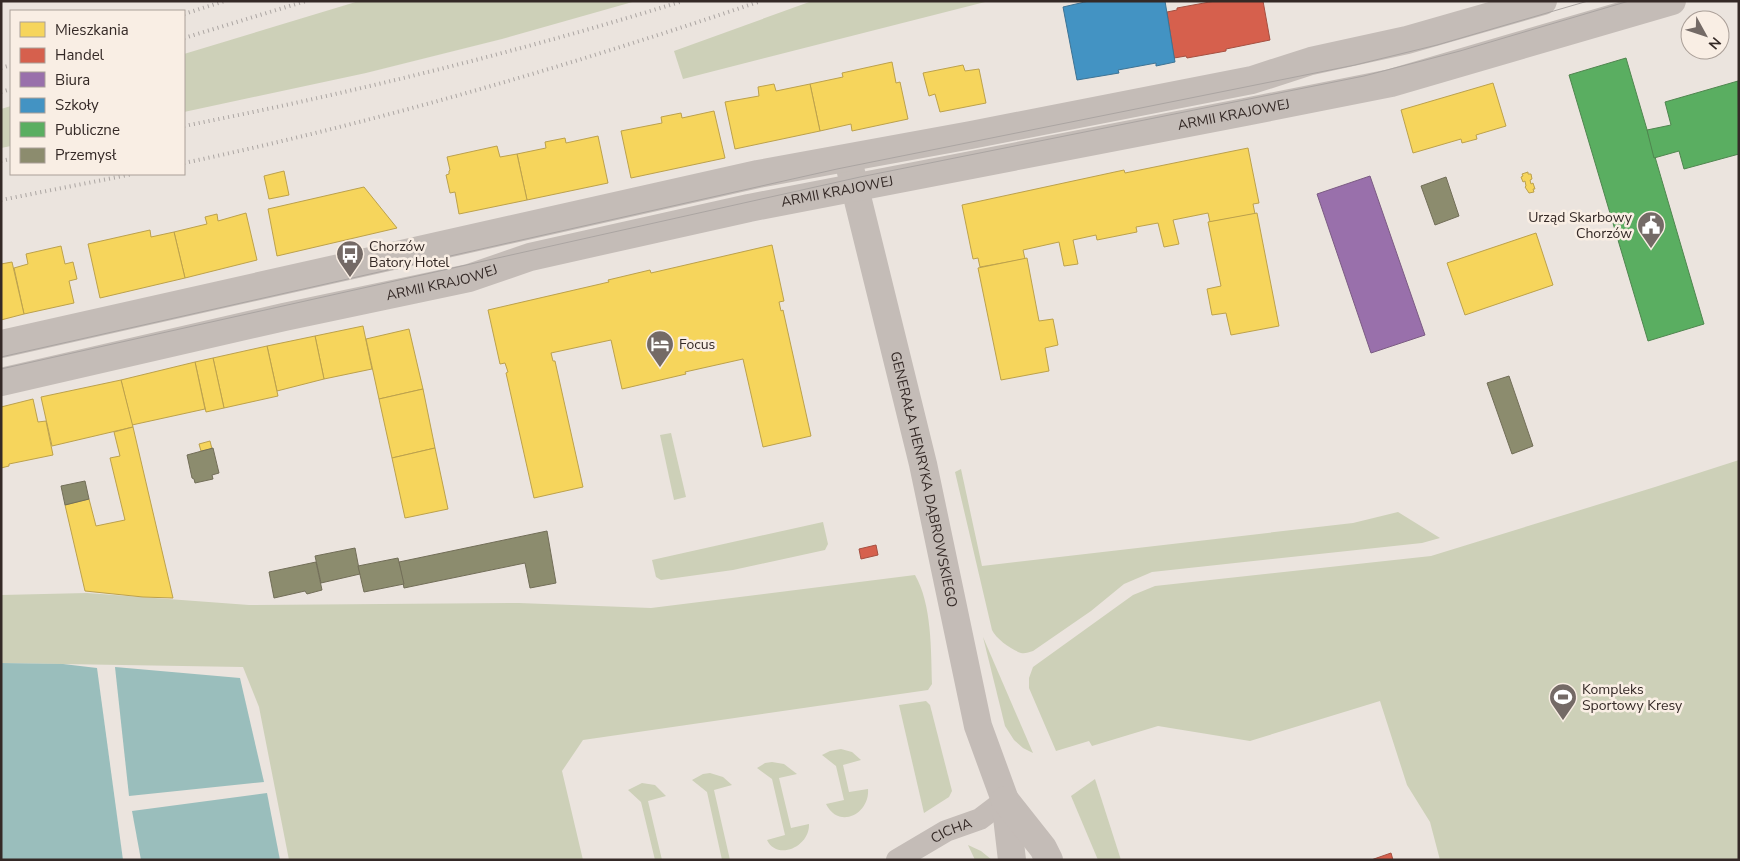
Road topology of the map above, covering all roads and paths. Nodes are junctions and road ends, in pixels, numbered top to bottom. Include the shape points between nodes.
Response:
1 (1542, 1) edge
2 (1672, 1) edge
3 (1503, 12) junction
4 (1396, 43) junction
5 (1514, 48) junction
6 (1349, 54) junction
7 (1407, 79) junction
8 (1365, 88) junction
9 (848, 156) junction
10 (855, 187) junction
11 (443, 245) junction
12 (452, 281) junction
13 (274, 282) junction
14 (184, 303) junction
15 (284, 316) junction
16 (80, 326) junction
17 (192, 338) junction
18 (1, 344) edge
19 (87, 362) junction
20 (1, 382) edge
21 (1005, 800) junction
22 (897, 860) edge
23 (1012, 860) edge
24 (1049, 860) edge

1 - 3 street
2 - 5 street, ARMII KRAJOWEJ
3 - 4 street
3 - 5 street
4 - 6 street
4 - 7 street
5 - 7 street, ARMII KRAJOWEJ
6 - 8 street
6 - 9 street via 1311,61 1252,80
7 - 8 street, ARMII KRAJOWEJ
8 - 10 street, ARMII KRAJOWEJ
9 - 10 street, GENERAŁA HENRYKA DĄBROWSKIEGO
9 - 11 street
10 - 12 street, ARMII KRAJOWEJ via 530,257
10 - 21 street, GENERAŁA HENRYKA DĄBROWSKIEGO via 923,464 978,726
11 - 12 street
11 - 13 street
12 - 15 street, ARMII KRAJOWEJ
13 - 14 street
13 - 15 street
14 - 16 street
14 - 17 street
15 - 17 street, ARMII KRAJOWEJ
16 - 18 street
16 - 19 street
17 - 19 street, ARMII KRAJOWEJ
19 - 20 street, ARMII KRAJOWEJ
21 - 22 street, CICHA via 980,819 946,831
21 - 23 street, GENERAŁA HENRYKA DĄBROWSKIEGO
21 - 24 street, GENERAŁA HENRYKA DĄBROWSKIEGO

